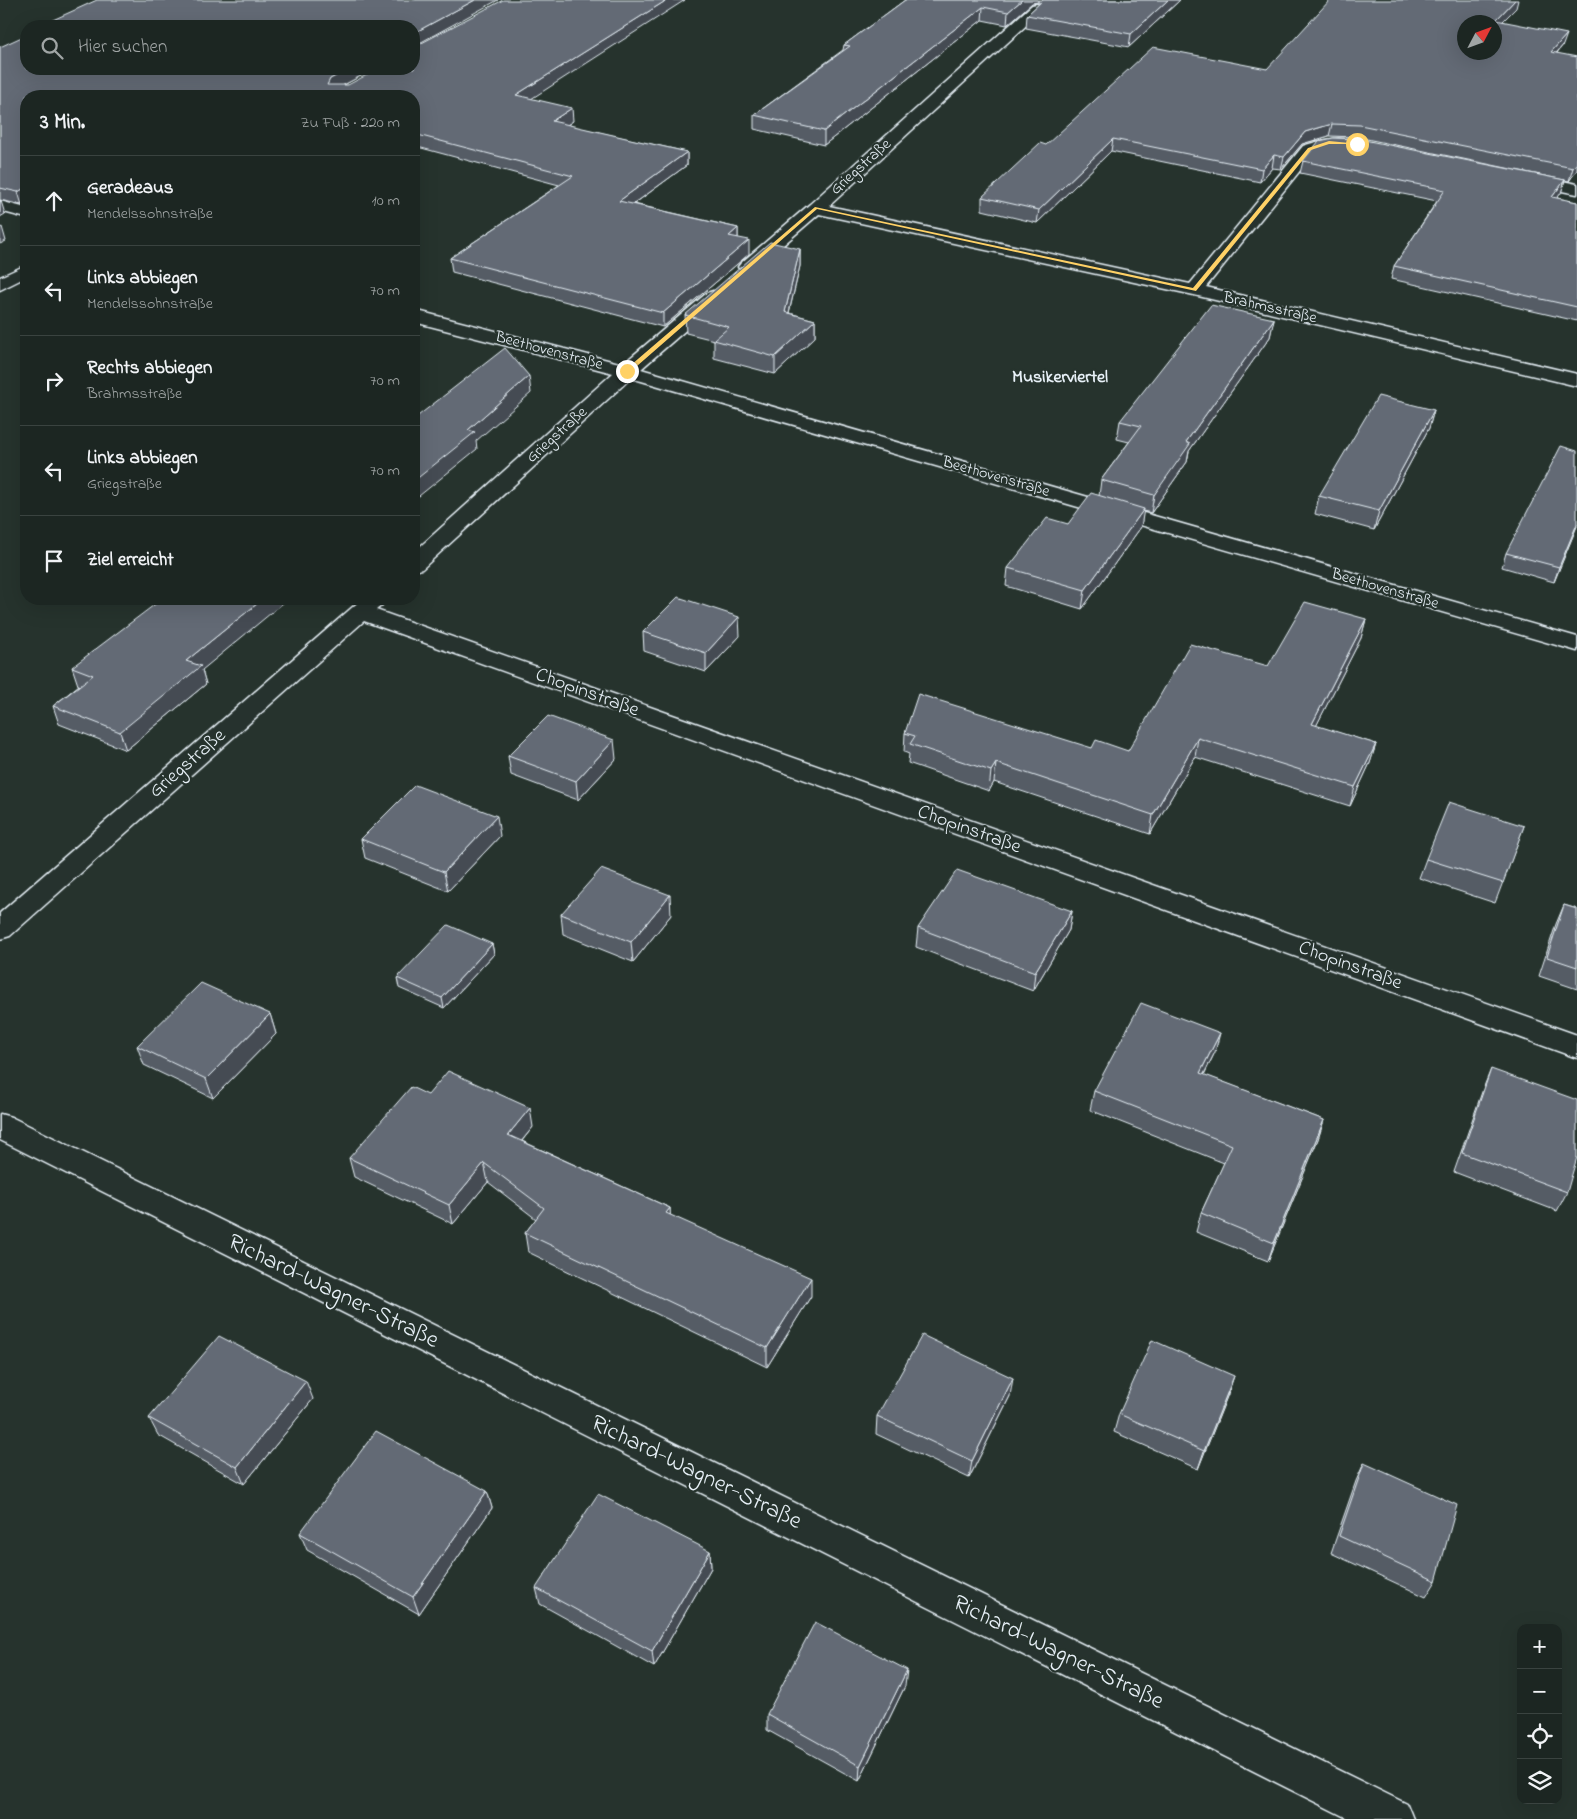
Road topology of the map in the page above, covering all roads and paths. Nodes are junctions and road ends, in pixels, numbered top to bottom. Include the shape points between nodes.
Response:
1 (1037, 8) edge
2 (1367, 146) edge
3 (1510, 175) edge
4 (1577, 189) edge
5 (0, 206) edge
6 (816, 208) junction
7 (20, 211) edge
8 (20, 273) edge
9 (0, 285) edge
10 (1194, 290) junction
11 (420, 318) edge
12 (627, 371) junction
13 (1577, 380) edge
14 (420, 559) edge
15 (368, 606) edge
16 (1577, 644) edge
17 (0, 929) edge
18 (1577, 1047) edge
19 (0, 1126) edge
20 (1392, 1819) edge

1 - 6 street, Griegstraße
2 - 10 street via 1329,143 1310,149
3 - 4 street
5 - 7 street
6 - 10 street, Brahmsstraße
6 - 12 street, Griegstraße
8 - 9 street
10 - 13 street, Brahmsstraße
11 - 12 street, Beethovenstraße
12 - 14 street, Griegstraße
12 - 16 street, Beethovenstraße
15 - 17 street, Griegstraße
15 - 18 street, Chopinstraße
19 - 20 street, Richard-Wagner-Straße

